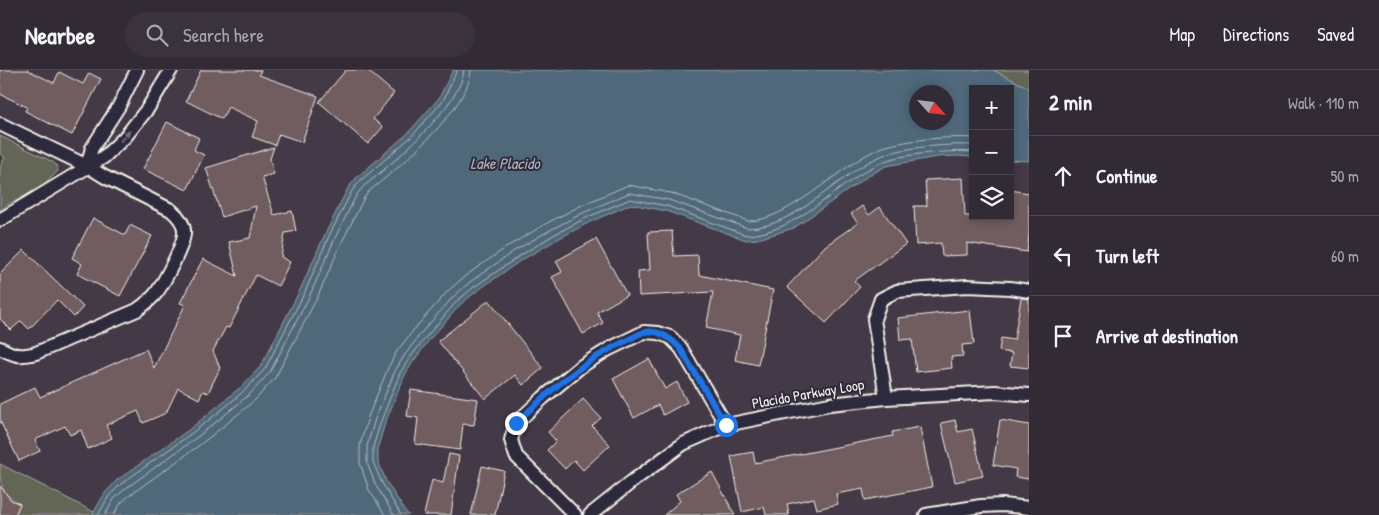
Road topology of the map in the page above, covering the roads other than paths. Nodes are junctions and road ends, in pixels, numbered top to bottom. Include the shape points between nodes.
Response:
1 (137, 70) edge
2 (171, 70) edge
3 (0, 124) edge
4 (87, 166) junction
5 (0, 220) edge
6 (1029, 291) edge
7 (0, 348) edge
8 (1029, 395) edge
9 (886, 398) junction
10 (726, 425) junction
11 (1029, 508) edge
12 (575, 515) edge
13 (590, 515) edge
14 (926, 515) edge

1 - 4 street via 92,148
4 -> 2 street via 104,157 125,137 148,108
3 - 4 street
4 - 5 street
4 - 7 street via 171,210 180,218 185,232 180,246 157,291 136,310 36,353 14,355
6 - 9 street via 967,286 897,291 881,299 874,319
8 - 9 street, Placido Parkway Loop via 995,392
9 - 10 street, Placido Parkway Loop via 830,404
10 - 12 street via 680,348 670,337 644,332 608,349 580,367 536,404 516,423 511,440 516,456
10 - 13 street, Placido Parkway Loop via 683,444
11 - 14 street via 981,506

